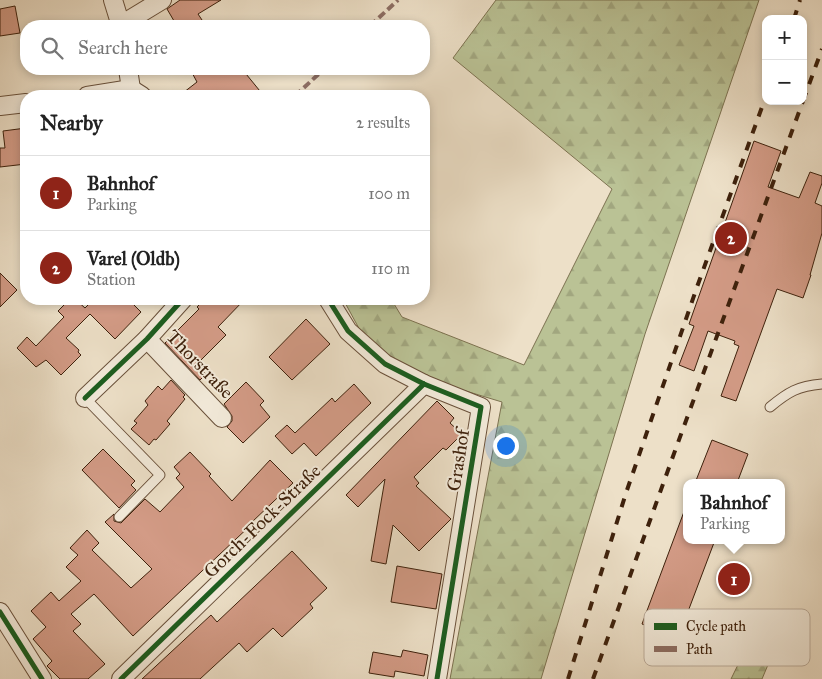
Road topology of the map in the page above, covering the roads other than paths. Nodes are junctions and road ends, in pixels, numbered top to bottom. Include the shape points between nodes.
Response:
1 (114, 0) edge
2 (162, 0) edge
3 (119, 20) edge
4 (130, 20) edge
5 (130, 75) edge
6 (135, 90) edge
7 (20, 104) edge
8 (0, 106) edge
9 (177, 305) edge
10 (332, 305) edge
11 (146, 339) junction
12 (424, 384) junction
13 (822, 384) edge
14 (85, 398) joint
15 (770, 407) dead end
16 (222, 418) dead end
17 (119, 517) dead end
18 (0, 612) edge
19 (42, 679) edge
20 (121, 679) edge
21 (438, 679) edge

1 - 3 street
2 - 4 street
5 - 6 street
7 - 8 street
9 - 11 street, Thorstraße
10 - 12 street, Grashof via 348,331 385,364
11 - 14 street, Thorstraße
11 - 16 street, Thorstraße
12 - 20 street, Gorch-Fock-Straße
12 - 21 street, Grashof via 481,407
13 - 15 lane via 806,385 787,393
14 - 17 lane via 160,475
18 - 19 street

